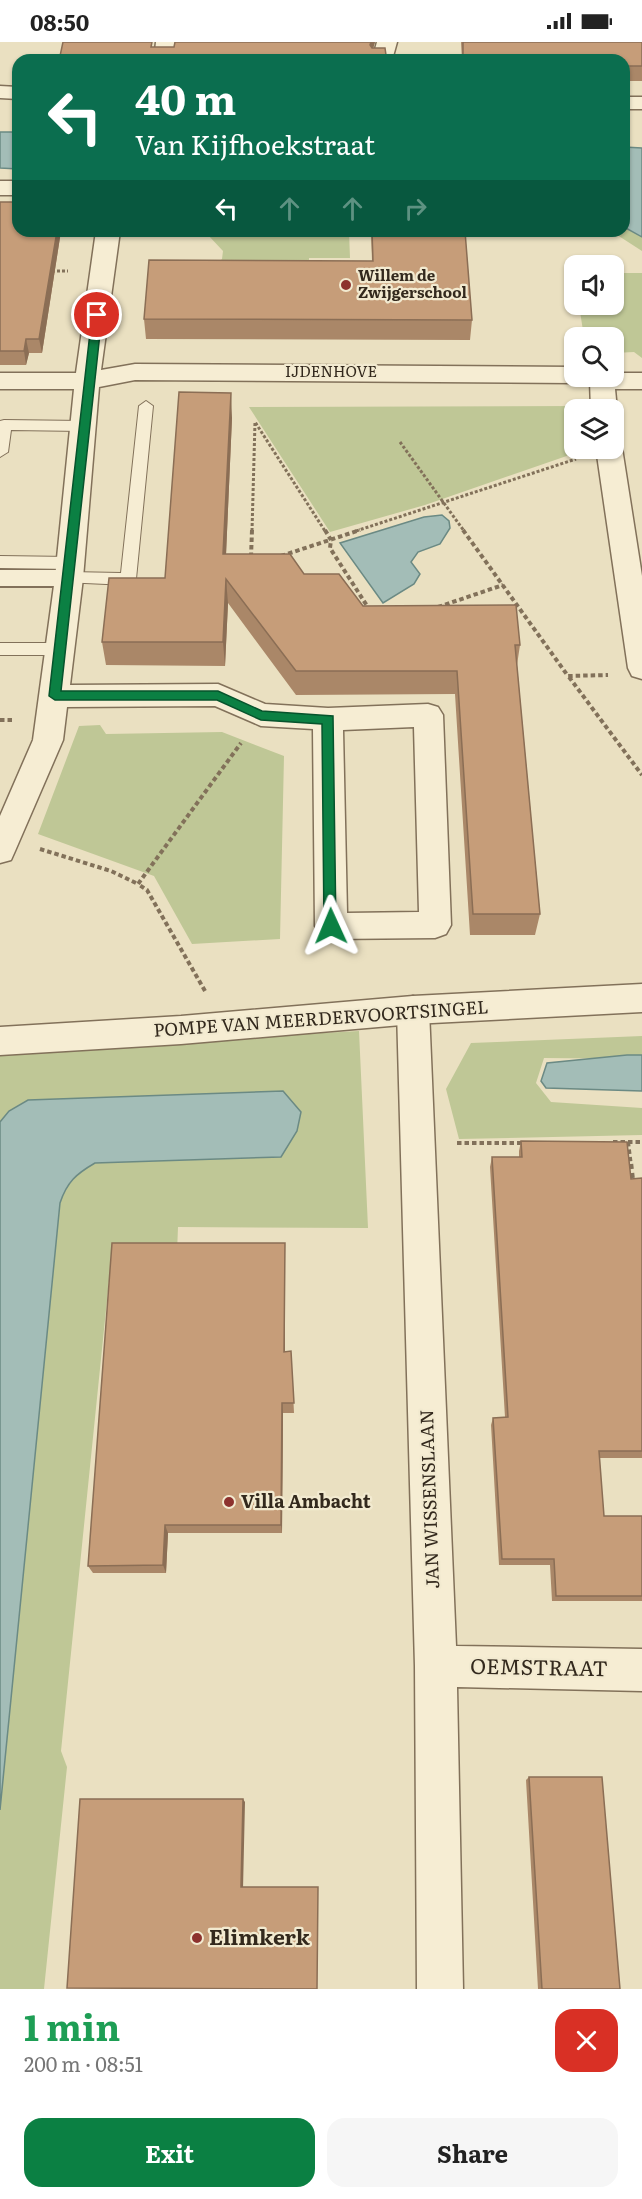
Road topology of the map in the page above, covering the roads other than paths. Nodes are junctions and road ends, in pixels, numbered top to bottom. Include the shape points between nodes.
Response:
1 (107, 237) edge
2 (564, 375) edge
3 (624, 380) edge
4 (0, 381) edge
5 (87, 381) junction
6 (642, 381) edge
7 (146, 406) dead end
8 (83, 426) junction
9 (0, 452) edge
10 (598, 459) edge
11 (0, 562) edge
12 (69, 570) junction
13 (0, 578) edge
14 (0, 649) edge
15 (59, 649) junction
16 (642, 668) edge
17 (55, 696) junction
18 (328, 719) junction
19 (3, 845) edge
20 (642, 998) edge
21 (413, 1010) junction
22 (0, 1041) edge
23 (436, 1666) junction
24 (642, 1670) edge
25 (440, 1989) edge

1 - 5 street
2 - 5 street, IJDENHOVE via 135,372
3 - 6 street
4 - 5 street, IJDENHOVE
5 - 8 street
7 - 12 lane via 128,579
8 - 9 lane via 4,425
8 - 12 street
10 - 16 street
11 - 12 lane
12 - 13 street
12 - 15 street
14 - 15 lane
15 - 17 street
17 - 18 street via 218,695 261,716
17 - 19 street via 48,740
18 - 18 street via 428,715 435,925 331,926
20 - 21 street, POMPE VAN MEERDERVOORTSINGEL
21 - 22 street, POMPE VAN MEERDERVOORTSINGEL
21 - 23 street, JAN WISSENSLAAN
23 - 24 street, OEMSTRAAT
23 - 25 street, JAN WISSENSLAAN

